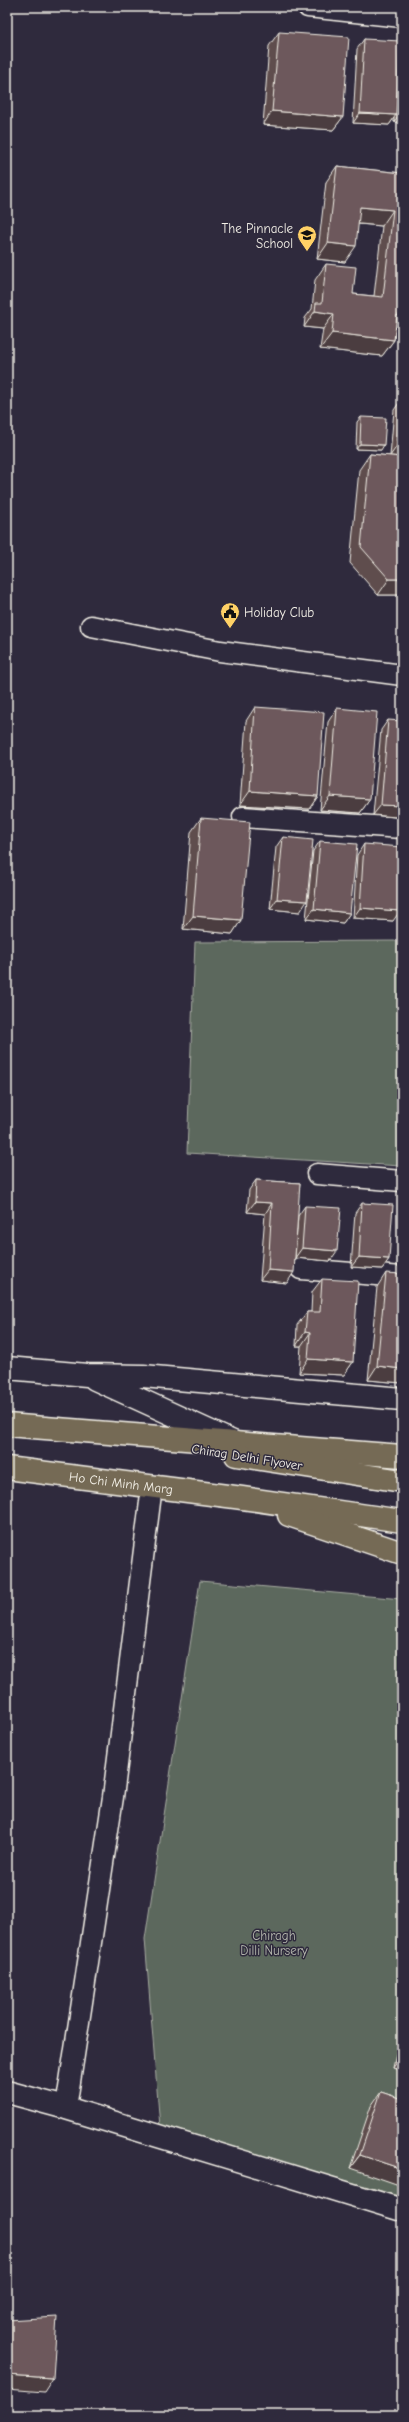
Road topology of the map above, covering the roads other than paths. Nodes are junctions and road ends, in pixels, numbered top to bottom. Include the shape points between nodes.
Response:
1 (308, 7) edge
2 (330, 8) edge
3 (402, 17) edge
4 (92, 626) dead end
5 (402, 675) edge
6 (243, 817) dead end
7 (402, 828) edge
8 (317, 1174) dead end
9 (402, 1181) edge
10 (301, 1269) dead end
11 (402, 1277) edge
12 (7, 1368) edge
13 (87, 1375) junction
14 (402, 1399) edge
15 (7, 1425) edge
16 (92, 1433) junction
17 (233, 1442) junction
18 (402, 1456) edge
19 (7, 1468) edge
20 (402, 1481) edge
21 (152, 1486) junction
22 (235, 1497) junction
23 (402, 1521) edge
24 (402, 1553) edge
25 (7, 2092) edge
26 (66, 2108) junction
27 (402, 2210) edge

1 - 2 street
2 - 3 street
4 - 5 street via 220,650
6 - 7 street
8 - 9 street
10 - 11 street
12 - 13 street
13 - 14 street via 143,1376
13 - 17 street
15 - 16 main road
16 - 17 main road
16 - 20 main road, Chirag Delhi Flyover
17 - 18 main road
19 - 21 main road, Ho Chi Minh Marg
21 - 22 main road, Ho Chi Minh Marg
21 - 26 street via 113,1797
22 - 23 main road
22 - 24 main road
25 - 26 street
26 - 27 street

